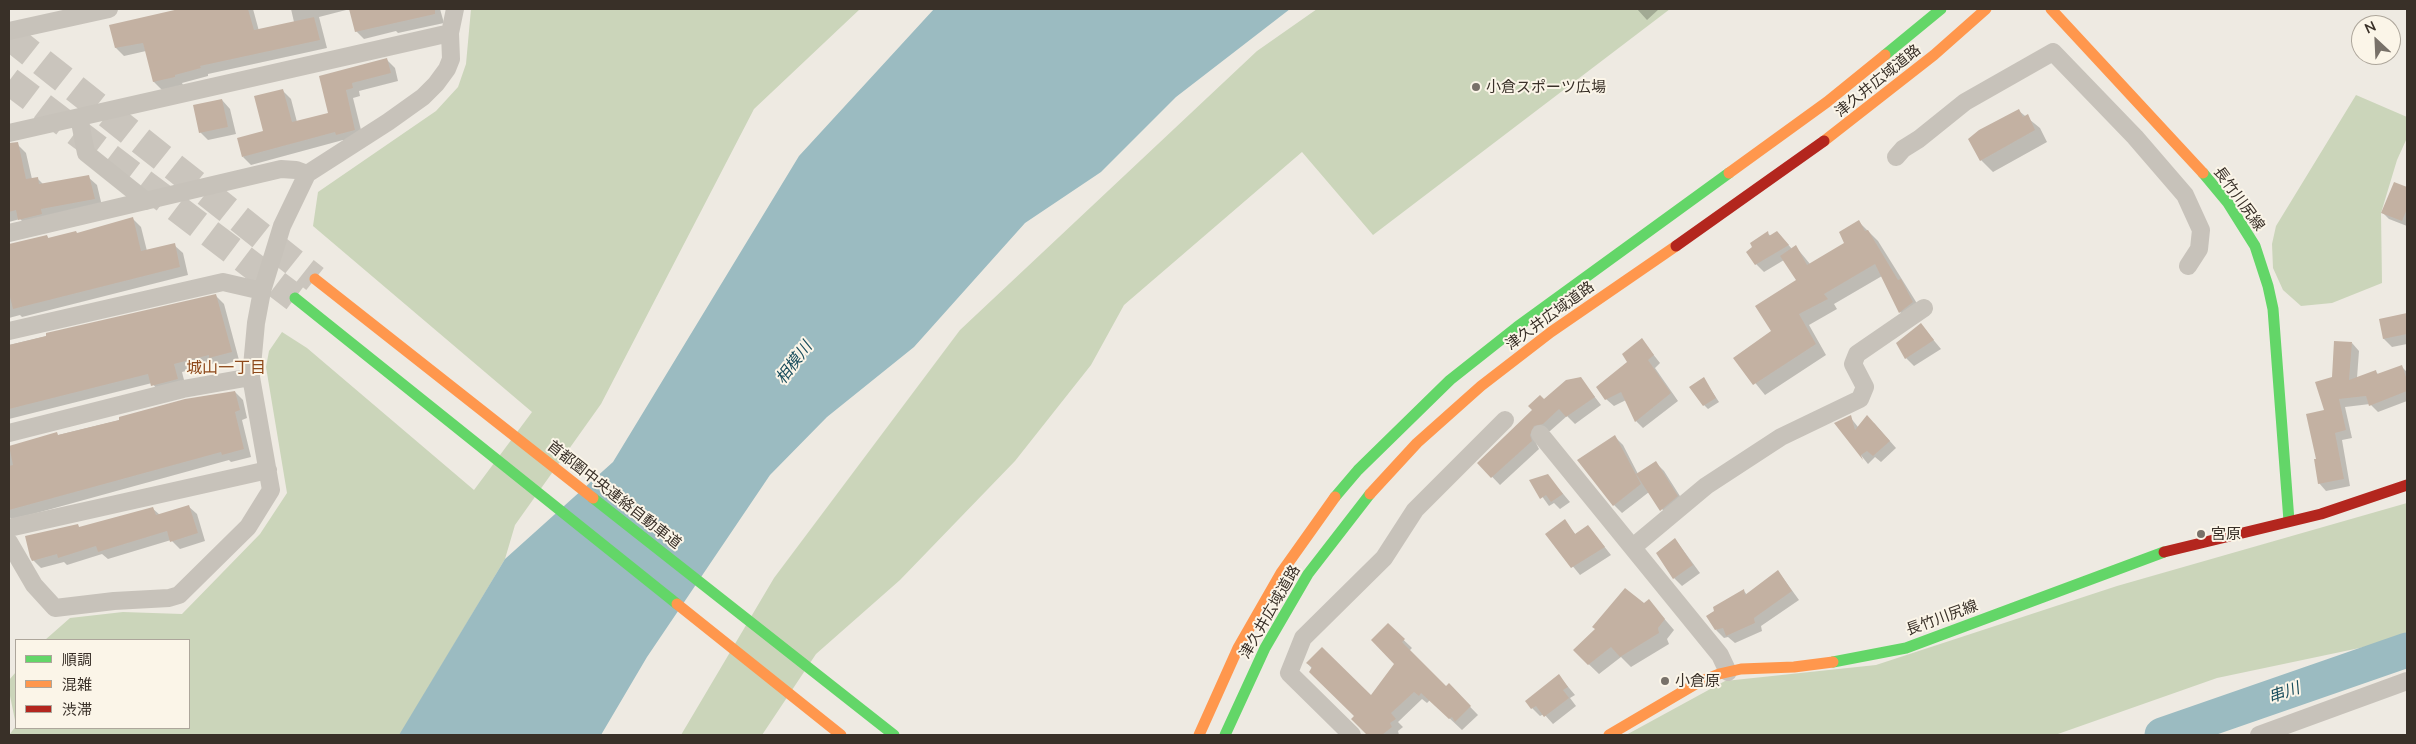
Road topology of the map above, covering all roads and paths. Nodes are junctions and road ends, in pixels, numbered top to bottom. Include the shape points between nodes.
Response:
1 (109, 9) edge
2 (455, 9) edge
3 (1941, 9) edge
4 (1986, 9) edge
5 (2051, 9) edge
6 (9, 31) edge
7 (450, 33) junction
8 (79, 117) junction
9 (2156, 123) junction
10 (9, 133) edge
11 (2135, 137) junction
12 (1896, 157) dead end
13 (307, 174) junction
14 (146, 200) junction
15 (9, 232) edge
16 (2188, 266) dead end
17 (315, 279) tunnel mouth
18 (262, 291) junction
19 (295, 298) tunnel mouth
20 (1924, 308) dead end
21 (9, 331) edge
22 (251, 377) junction
23 (1506, 420) dead end
24 (9, 432) edge
25 (1540, 434) dead end
26 (268, 470) junction
27 (2407, 485) edge
28 (2289, 521) junction
29 (9, 528) edge
30 (9, 542) edge
31 (1633, 547) junction
32 (1728, 672) junction
33 (2407, 681) edge
34 (841, 735) edge
35 (894, 735) edge
36 (1199, 735) edge
37 (1225, 735) edge
38 (1352, 735) edge
39 (1609, 735) edge
40 (2259, 735) edge

1 - 6 street
2 - 7 street
3 - 36 main road, 津久井広域道路 via 1833,98 1484,352 1412,415 1337,495 1281,573 1238,648
4 - 37 main road, 津久井広域道路 via 1864,112 1762,187 1550,332 1481,386 1417,443 1359,508 1308,574 1265,648
5 - 9 main road, 長竹川尻線
7 - 8 street
7 - 13 street via 451,59 436,84 388,122
8 - 10 street
8 - 14 street via 86,153
9 - 11 street
9 - 28 main road, 長竹川尻線 via 2228,203 2255,246 2262,266 2276,332
11 - 12 street via 2053,52 1965,102
11 - 16 street via 2185,194 2201,230 2199,249
13 - 14 street via 281,169
13 - 18 street via 282,226
14 - 15 street
17 - 35 main road, 首都圏中央連絡自動車道
18 - 21 street via 224,282
18 - 22 street
19 - 34 main road
20 - 31 street via 1858,354 1853,364 1866,387 1860,399 1758,451 1706,486
22 - 24 street via 182,389
22 - 26 street
23 - 38 street via 1415,510 1384,558 1303,638 1290,673
25 - 31 street
26 - 29 street
26 - 30 street via 271,490 248,527 179,595 169,598 55,608 34,585
27 - 28 main road, 長竹川尻線
28 - 32 main road, 長竹川尻線 via 2172,549 1893,651 1814,665
31 - 32 street via 1720,655
32 - 39 main road, 長竹川尻線 via 1699,682
33 - 40 street

